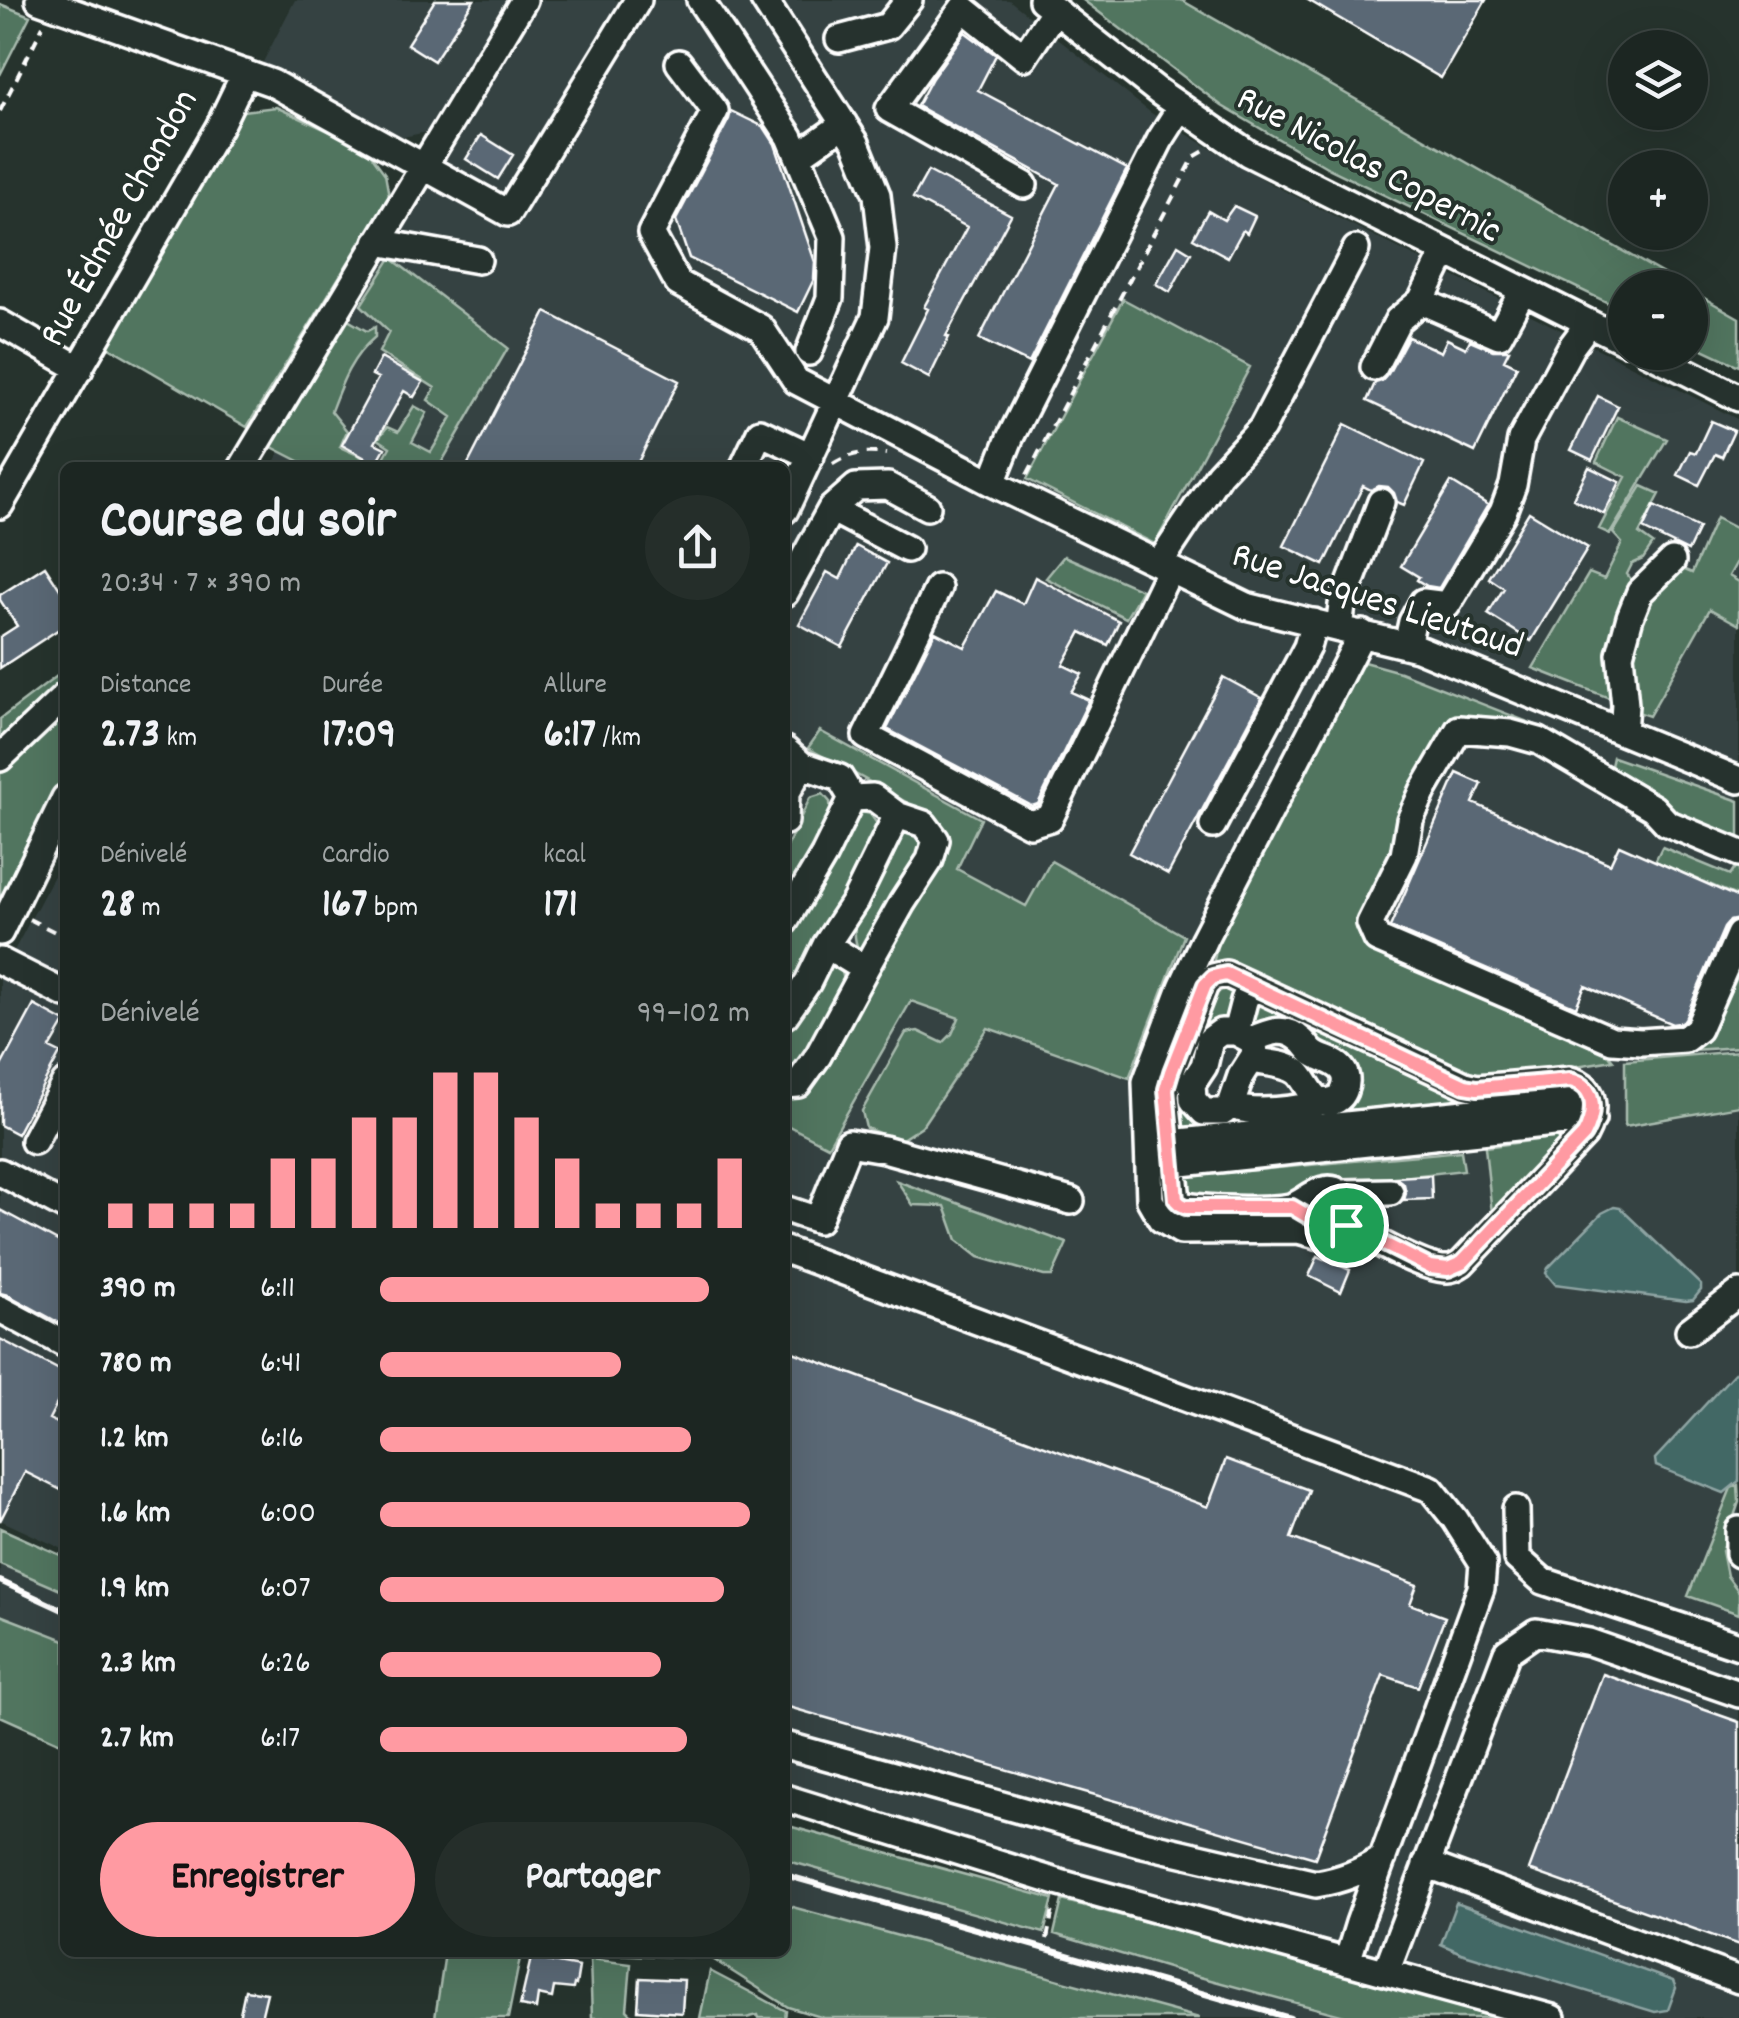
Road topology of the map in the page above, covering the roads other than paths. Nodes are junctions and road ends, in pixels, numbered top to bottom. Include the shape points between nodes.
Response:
1 (524, 0) edge
2 (638, 0) edge
3 (700, 0) edge
4 (764, 0) edge
5 (910, 0) edge
6 (47, 3) edge
7 (1049, 5) edge
8 (839, 39) dead end
9 (679, 64) dead end
10 (245, 73) junction
11 (1181, 106) junction
12 (844, 124) junction
13 (798, 156) junction
14 (422, 167) junction
15 (1024, 185) dead end
16 (377, 242) junction
17 (1356, 249) dead end
18 (1445, 252) junction
19 (478, 260) dead end
20 (1523, 290) junction
21 (1422, 301) junction
22 (1585, 321) junction
23 (0, 323) edge
24 (1608, 332) edge
25 (809, 352) dead end
26 (1374, 367) dead end
27 (80, 369) junction
28 (1684, 370) edge
29 (1739, 398) edge
30 (837, 403) junction
31 (810, 456) junction
32 (246, 462) edge
33 (745, 462) edge
34 (992, 483) junction
35 (790, 499) edge
36 (1380, 502) dead end
37 (0, 505) edge
38 (927, 507) dead end
39 (832, 509) junction
40 (907, 548) dead end
41 (1672, 561) dead end
42 (1164, 566) junction
43 (790, 585) edge
44 (938, 588) dead end
45 (1338, 628) junction
46 (1406, 645) junction
47 (60, 701) edge
48 (1593, 720) junction
49 (1623, 732) junction
50 (0, 758) edge
51 (794, 758) edge
52 (1577, 765) junction
53 (1739, 780) edge
54 (852, 798) junction
55 (60, 808) edge
56 (897, 816) junction
57 (1213, 825) dead end
58 (1739, 853) edge
59 (790, 913) edge
60 (0, 932) edge
61 (1739, 935) edge
62 (826, 945) junction
63 (0, 961) edge
64 (865, 969) junction
65 (1250, 986) junction
66 (60, 991) edge
67 (790, 1008) edge
68 (1246, 1044) junction
69 (790, 1085) edge
70 (60, 1093) edge
71 (1323, 1101) junction
72 (1231, 1105) junction
73 (1591, 1109) junction
74 (34, 1142) dead end
75 (1171, 1154) junction
76 (0, 1172) edge
77 (1390, 1192) dead end
78 (1342, 1194) junction
79 (1072, 1200) dead end
80 (60, 1204) edge
81 (1292, 1207) junction
82 (790, 1211) edge
83 (1342, 1223) junction
84 (790, 1252) edge
85 (1739, 1293) edge
86 (0, 1310) edge
87 (1689, 1331) dead end
88 (60, 1341) edge
89 (1516, 1509) dead end
90 (1739, 1530) edge
91 (1739, 1554) edge
92 (1739, 1646) edge
93 (1739, 1694) edge
94 (790, 1747) edge
95 (790, 1800) edge
96 (1383, 1858) junction
97 (1426, 1864) junction
98 (1348, 1962) junction
99 (1386, 1972) junction
100 (1739, 1980) edge
101 (1552, 2018) edge

1 - 14 street
2 - 14 street via 508,213
3 - 13 street
4 - 12 street
5 - 8 street via 888,26
6 - 10 street
7 - 11 street, Rue Nicolas Copernic
7 - 15 street via 1024,57 964,8 889,110
9 - 30 street, Rue Jacques Lieutaud via 714,111 652,233 678,283 761,328 796,381
10 - 14 street
10 - 27 street, Rue Édmée Chandon
11 - 18 street, Rue Nicolas Copernic via 1248,153
11 - 34 street
12 - 13 street
12 - 30 street via 877,195 882,248 875,317
13 - 25 street via 832,237 830,298
14 - 16 street
16 - 19 street
16 - 32 street
17 - 42 street via 1262,428 1219,474
18 - 20 street, Rue Nicolas Copernic
18 - 21 street
20 - 21 street via 1498,335
20 - 22 street, Rue Nicolas Copernic
21 - 26 street via 1398,320
22 - 24 street, Rue Nicolas Copernic
22 - 46 street via 1520,440 1504,512 1446,605 1423,602
23 - 27 street
27 - 37 street, Rue Édmée Chandon
28 - 29 street
30 - 31 street
30 - 34 street, Rue Jacques Lieutaud
31 - 33 street via 760,432
31 - 35 street
34 - 42 street, Rue Jacques Lieutaud
36 - 45 street
38 - 39 street via 888,486 856,487
39 - 40 street
39 - 43 street
41 - 49 street via 1640,592 1630,617 1620,654
42 - 44 street via 1050,818 1030,824 866,736
42 - 45 street, Rue Jacques Lieutaud via 1246,606
45 - 46 street, Rue Jacques Lieutaud
45 - 57 street via 1307,647
45 - 83 street via 1146,1082 1150,1200 1161,1219 1180,1231 1298,1230 1326,1238 1340,1237
46 - 48 street, Rue Jacques Lieutaud
47 - 50 street
48 - 49 street, Rue Jacques Lieutaud
48 - 52 street
49 - 53 street, Rue Jacques Lieutaud
51 - 54 street via 840,778
52 - 58 street via 1667,822
52 - 61 street via 1540,740 1459,729 1410,820 1404,855 1370,924 1377,939 1612,1040 1641,1042 1685,1039 1698,1029
54 - 56 street via 874,797
54 - 59 street
55 - 60 street
56 - 62 street via 856,902
56 - 64 street via 924,824 936,840
62 - 64 street
62 - 67 street
63 - 66 street
64 - 69 street via 818,1056 798,1084
65 - 68 street
65 - 73 street via 1465,1086 1570,1080 1584,1085
65 - 75 street via 1226,974 1205,985 1168,1080
68 - 71 street via 1291,1069
68 - 71 street via 1274,1031 1290,1032 1340,1068 1346,1080 1342,1096
68 - 72 street
68 - 72 street via 1221,1032 1210,1040 1191,1090 1204,1112
70 - 74 street
71 - 72 street via 1242,1111
73 - 75 street
73 - 83 street via 1584,1135 1455,1267 1430,1267
75 - 81 street via 1176,1200 1186,1207
76 - 80 street
77 - 78 street
78 - 81 street via 1313,1193
78 - 83 street
79 - 82 street via 849,1143 818,1220
81 - 83 street
84 - 96 street via 1430,1489 1483,1564 1481,1588
85 - 87 street
86 - 88 street
89 - 92 street via 1517,1558 1543,1581
90 - 91 street
93 - 97 street via 1589,1642 1536,1632 1508,1652
94 - 96 street via 1316,1884
95 - 98 street
96 - 98 street
97 - 99 street
97 - 100 street
98 - 99 street
99 - 101 street

